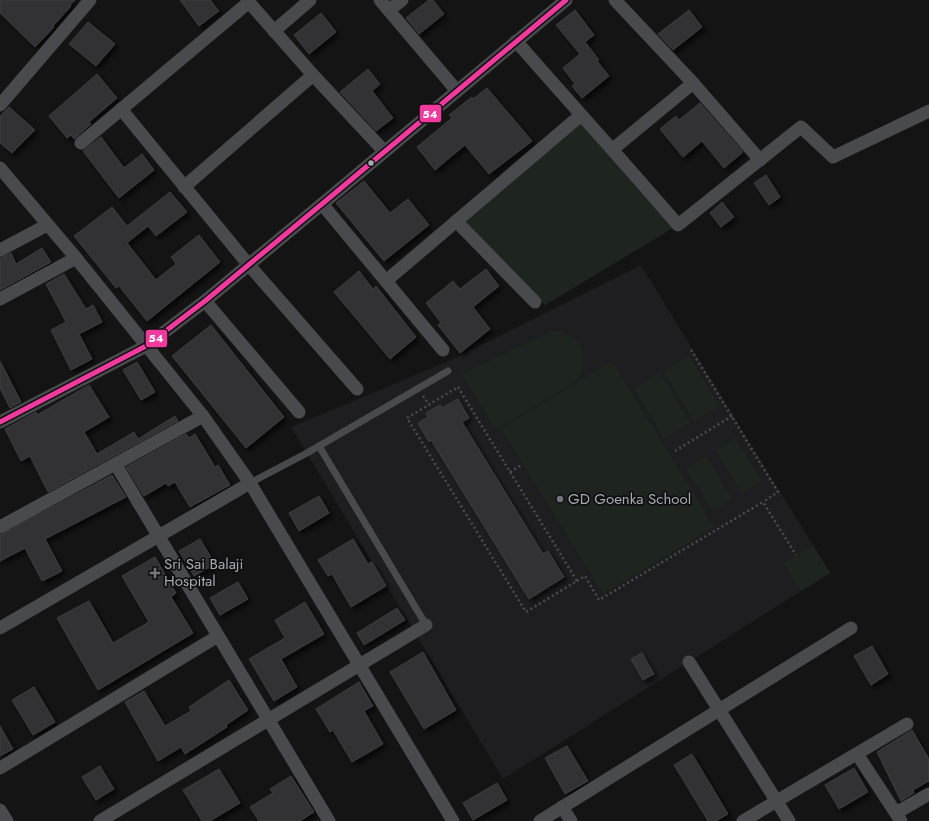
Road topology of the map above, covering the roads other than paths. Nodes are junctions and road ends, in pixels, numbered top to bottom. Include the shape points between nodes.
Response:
1 (90, 0) edge
2 (310, 0) edge
3 (380, 0) edge
4 (402, 0) edge
5 (566, 0) edge
6 (615, 0) edge
7 (248, 1) edge
8 (389, 10) junction
9 (274, 31) junction
10 (516, 41) junction
11 (313, 75) junction
12 (693, 83) junction
13 (457, 91) junction
14 (0, 105) edge
15 (120, 109) junction
16 (929, 111) edge
17 (580, 115) junction
18 (81, 143) dead end
19 (613, 149) junction
20 (384, 151) junction
21 (760, 160) junction
22 (0, 168) edge
23 (184, 187) junction
24 (322, 204) junction
25 (456, 221) junction
26 (48, 225) junction
27 (0, 250) edge
28 (76, 258) junction
29 (248, 264) junction
30 (386, 282) junction
31 (0, 299) edge
32 (204, 301) junction
33 (535, 302) dead end
34 (146, 346) junction
35 (443, 350) dead end
36 (448, 371) dead end
37 (357, 389) dead end
38 (299, 412) dead end
39 (203, 416) junction
40 (0, 422) edge
41 (319, 446) junction
42 (116, 465) junction
43 (250, 483) junction
44 (0, 527) edge
45 (158, 536) junction
46 (426, 625) joint
47 (0, 628) edge
48 (851, 628) dead end
49 (218, 636) junction
50 (689, 662) dead end
51 (358, 666) junction
52 (720, 710) junction
53 (269, 720) junction
54 (907, 724) dead end
55 (857, 754) junction
56 (0, 768) edge
57 (929, 794) edge
58 (777, 800) junction
59 (562, 807) junction
60 (0, 810) edge
61 (899, 817) edge
62 (7, 821) edge
63 (100, 821) edge
64 (329, 821) edge
65 (453, 821) edge
66 (540, 821) edge
67 (571, 821) edge
68 (743, 821) edge
69 (789, 821) edge

1 - 14 street
2 - 9 street
3 - 8 street
4 - 8 street
5 - 10 street
6 - 12 street
7 - 9 street
7 - 15 street
8 - 13 street
9 - 11 street
10 - 13 street
10 - 17 street
11 - 20 street
11 - 23 street
12 - 19 street
12 - 21 street
13 - 20 street
15 - 18 street
15 - 23 street
16 - 21 street via 833,157 801,127
17 - 19 street
17 - 25 street
19 - 21 street via 678,225
20 - 24 street
22 - 26 street
23 - 29 street
24 - 29 street
24 - 30 street
25 - 30 street
25 - 33 street
26 - 27 street
26 - 28 street
28 - 31 street
28 - 34 street
29 - 32 street
29 - 37 street
30 - 35 street
32 - 34 street
32 - 38 street
34 - 39 street
34 - 40 street
36 - 41 lane
39 - 42 street
39 - 43 street
41 - 43 lane
41 - 46 lane
42 - 44 street
42 - 45 street
43 - 45 street
43 - 51 street
45 - 47 street
45 - 49 street
46 - 51 street
48 - 52 street
49 - 53 street
49 - 56 street
50 - 52 street
51 - 53 street
51 - 65 street
52 - 58 street
52 - 59 street
53 - 63 street
53 - 64 street
54 - 55 street
55 - 58 street
55 - 61 street
57 - 61 street
58 - 68 street
58 - 69 street
59 - 66 street
59 - 67 street
60 - 62 street

